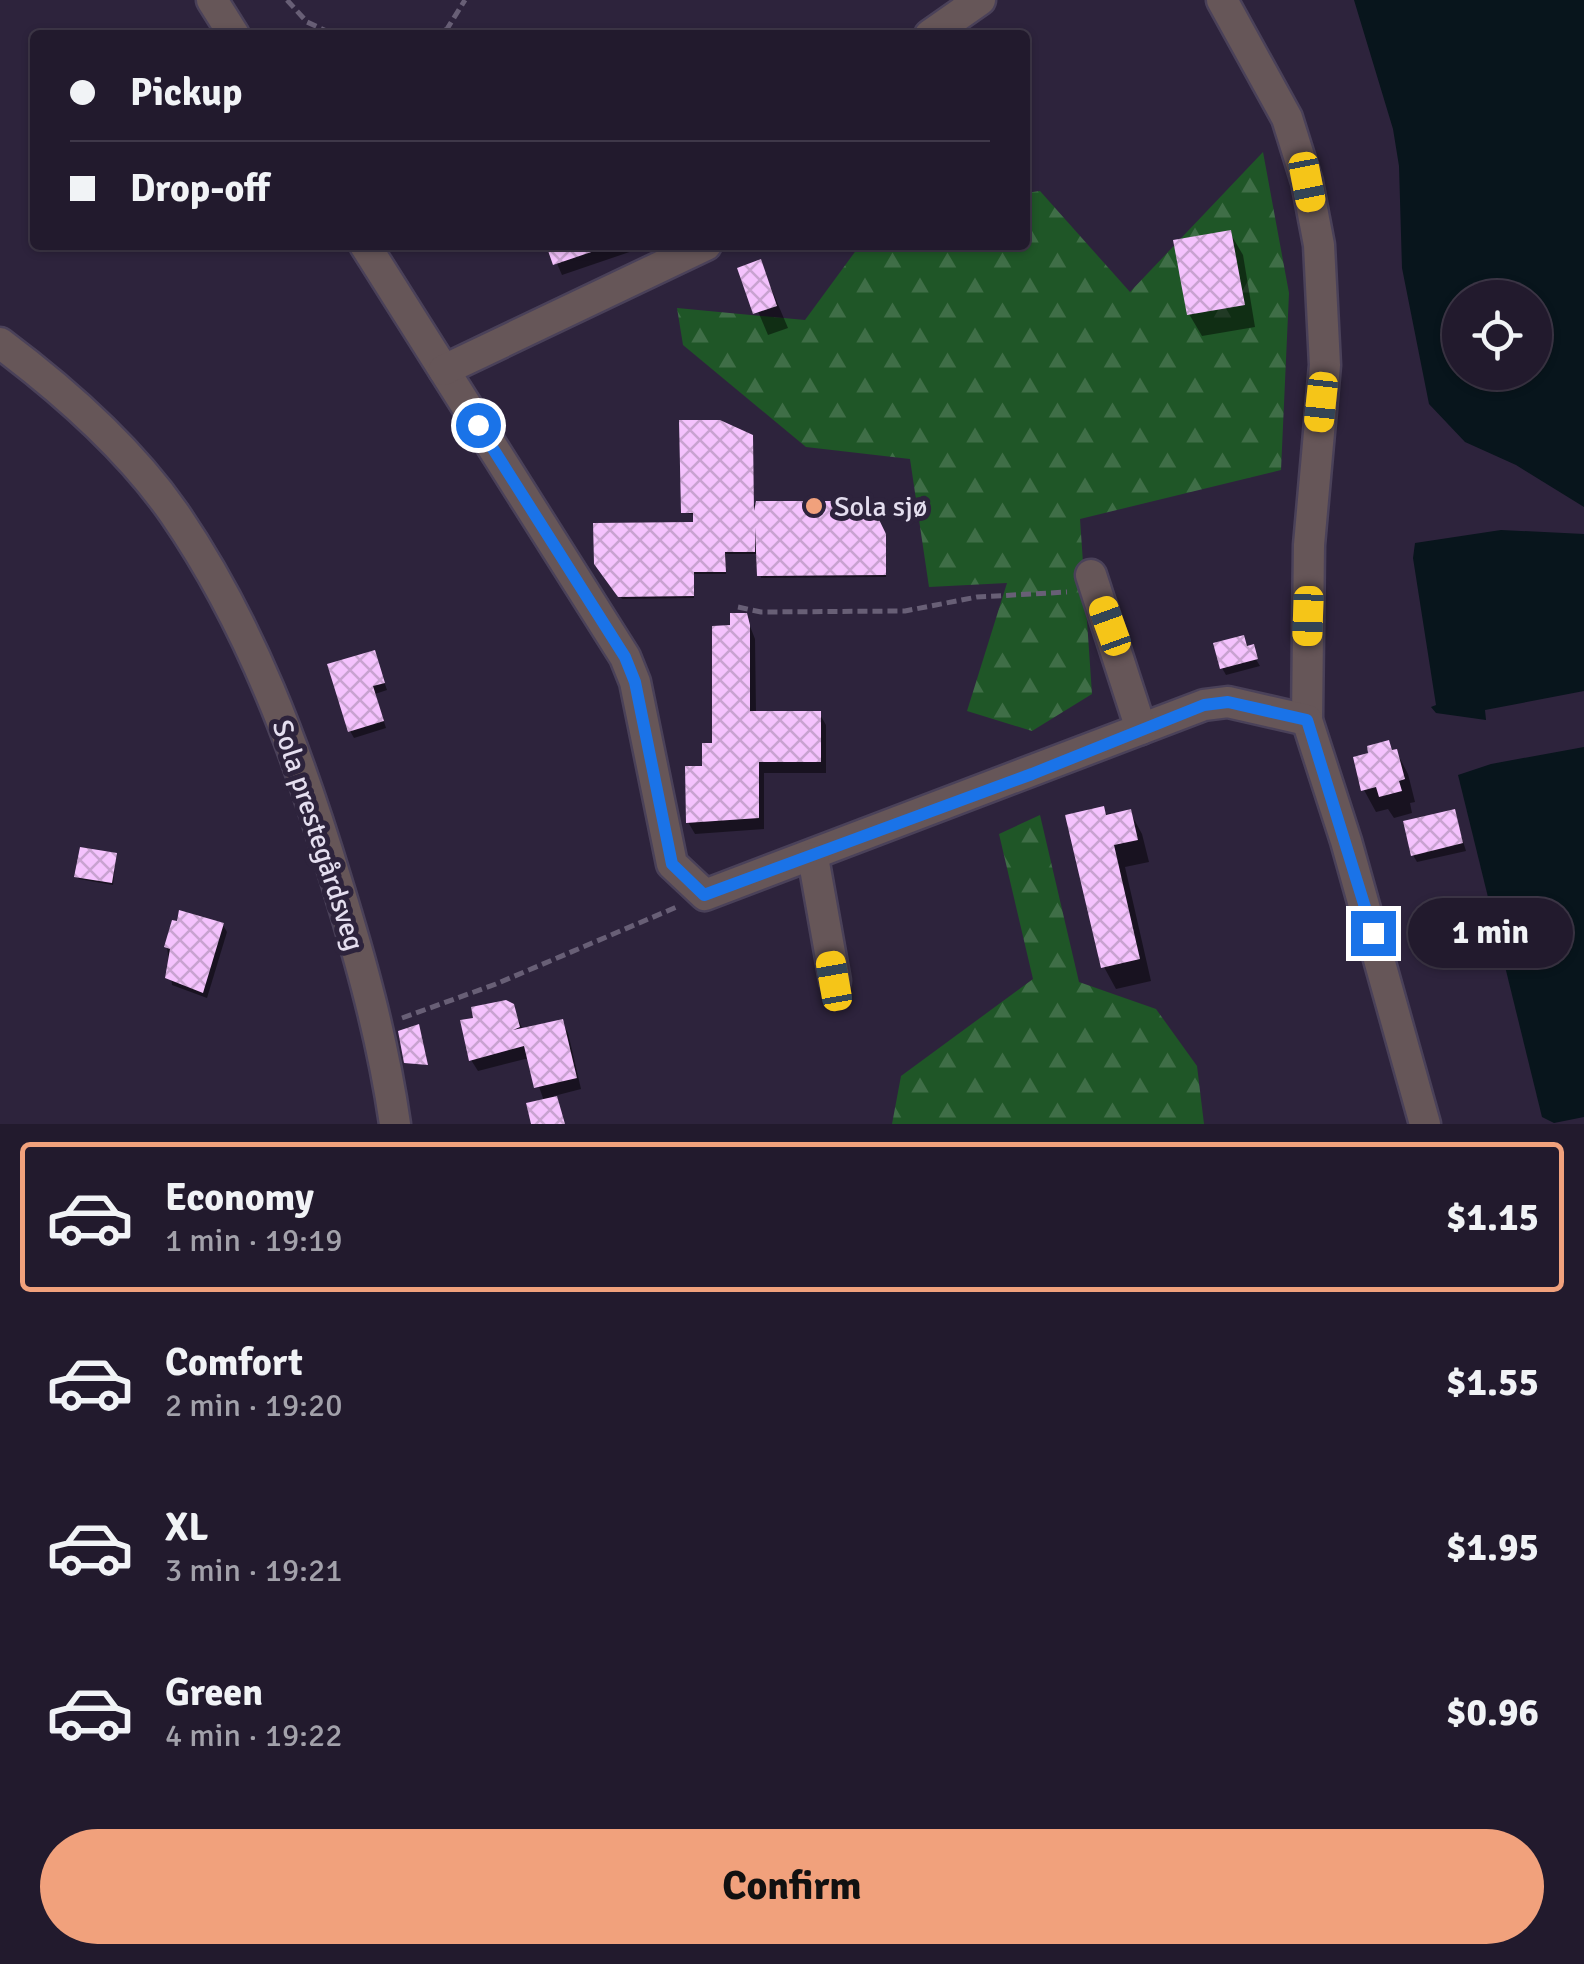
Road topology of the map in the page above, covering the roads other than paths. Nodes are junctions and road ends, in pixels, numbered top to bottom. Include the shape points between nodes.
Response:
1 (212, 0) edge
2 (980, 0) edge
3 (1222, 0) edge
4 (231, 30) edge
5 (937, 30) edge
6 (368, 250) edge
7 (696, 250) edge
8 (0, 343) edge
9 (444, 370) junction
10 (1095, 585) road end
11 (1307, 720) junction
12 (1141, 729) junction
13 (814, 857) junction
14 (834, 981) dead end
15 (395, 1124) edge
16 (1425, 1124) edge

1 - 4 street
2 - 5 street
3 - 11 street via 1287,118 1319,245 1325,365 1309,545
6 - 9 street
7 - 9 street
8 - 15 street, Sola prestegårdsveg via 110,437 172,511 231,606 297,750 378,1027
9 - 13 street via 625,657 672,864 704,895
10 - 12 street
11 - 12 street via 1228,702
11 - 16 street
12 - 13 street
13 - 14 street

